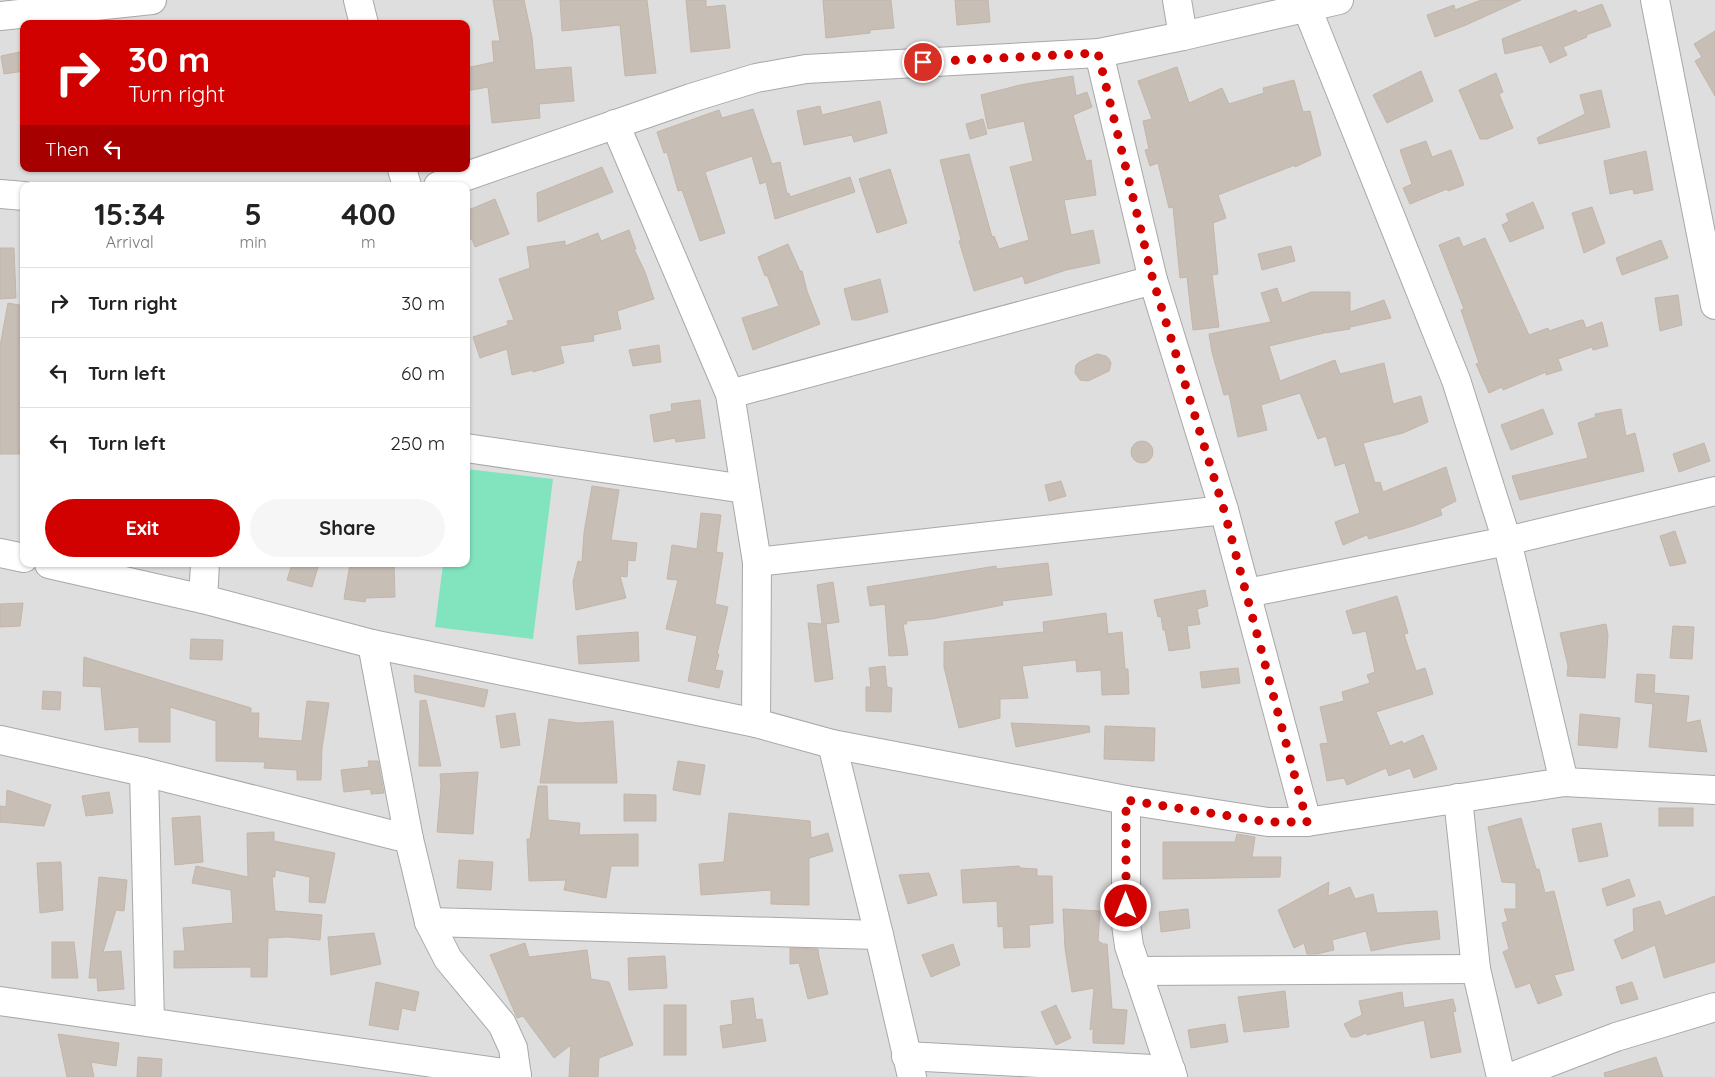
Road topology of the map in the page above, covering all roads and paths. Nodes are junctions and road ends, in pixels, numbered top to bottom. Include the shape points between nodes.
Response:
1 (152, 0) edge
2 (358, 0) edge
3 (1177, 0) edge
4 (1339, 0) edge
5 (1655, 0) edge
6 (1307, 8) junction
7 (0, 16) edge
8 (363, 20) edge
9 (1182, 36) junction
10 (1098, 53) junction
11 (615, 124) junction
12 (449, 182) edge
13 (0, 194) edge
14 (20, 196) edge
15 (1709, 240) edge
16 (1153, 280) junction
17 (1715, 305) edge
18 (730, 394) junction
19 (470, 449) edge
20 (745, 489) junction
21 (1715, 491) edge
22 (1224, 510) junction
23 (1507, 541) junction
24 (0, 552) edge
25 (20, 557) edge
26 (757, 562) junction
27 (62, 567) edge
28 (204, 567) edge
29 (1247, 593) junction
30 (202, 599) junction
31 (372, 644) junction
32 (756, 723) junction
33 (0, 740) edge
34 (832, 744) junction
35 (144, 772) junction
36 (1564, 782) junction
37 (1715, 790) edge
38 (1458, 798) junction
39 (1126, 800) junction
40 (1307, 822) junction
41 (409, 839) junction
42 (429, 922) junction
43 (880, 935) junction
44 (1476, 969) junction
45 (1137, 971) junction
46 (0, 1001) edge
47 (1715, 1007) edge
48 (150, 1022) junction
49 (909, 1066) edge
50 (1172, 1074) edge
51 (518, 1076) edge
52 (1501, 1077) edge
53 (1511, 1077) edge

1 - 7 street
2 - 8 street
3 - 9 street
4 - 6 street
5 - 15 street
6 - 9 street
6 - 23 street via 1450,365
9 - 10 street
10 - 11 street via 806,69 756,78
10 - 16 street
11 - 12 street
11 - 18 street
13 - 14 street
15 - 17 street
16 - 18 street
16 - 22 street
18 - 20 street
19 - 20 street
20 - 26 street
21 - 23 street
22 - 26 street
22 - 29 street
23 - 29 street
23 - 36 street
24 - 25 street
26 - 32 street
27 - 30 street
28 - 30 street
29 - 40 street
30 - 31 street
31 - 32 street
31 - 41 street
32 - 34 street
33 - 35 street
34 - 39 street
34 - 43 street
35 - 41 street
35 - 48 street
36 - 37 street
36 - 38 street
38 - 40 street
38 - 44 street
39 - 40 street via 1262,821
39 - 45 street via 1126,924
41 - 42 street
42 - 43 street
42 - 51 street via 448,959 502,1024 513,1048
43 - 49 street
44 - 45 street
44 - 52 street
45 - 50 street
46 - 48 street
47 - 53 street via 1616,1037
48 - 51 street
49 - 50 street

